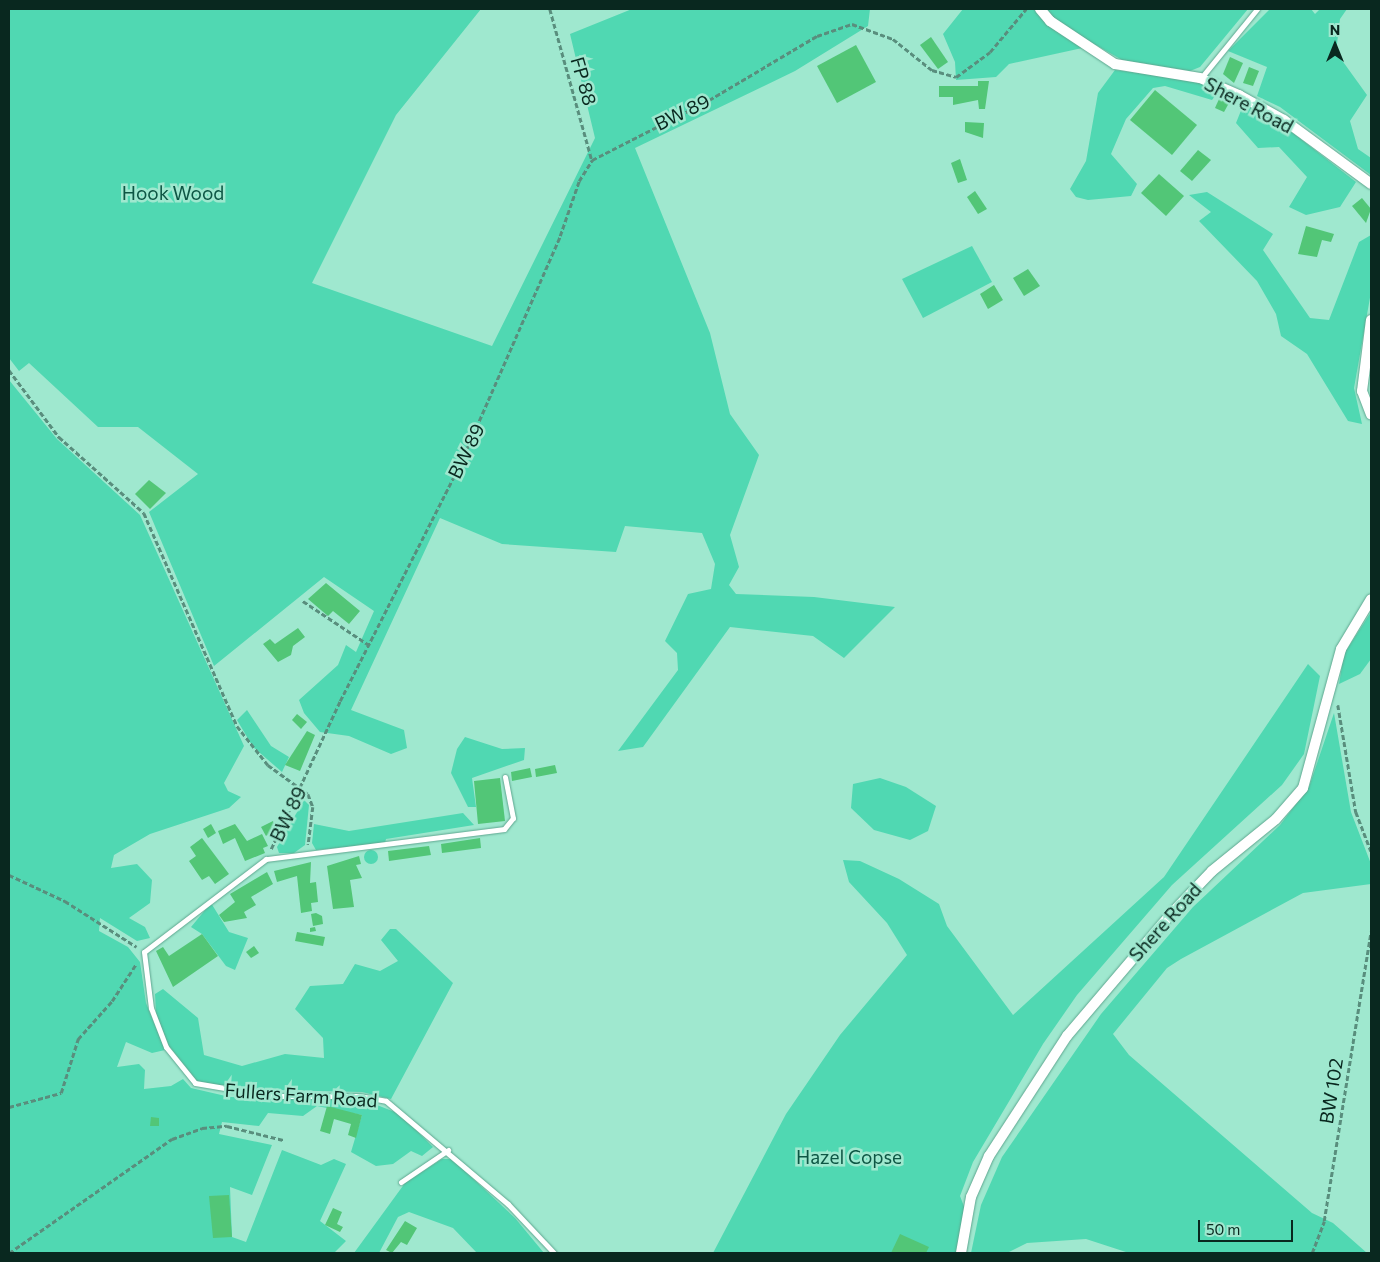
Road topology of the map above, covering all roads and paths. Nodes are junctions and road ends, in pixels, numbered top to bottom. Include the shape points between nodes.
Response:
1 (550, 9) edge
2 (1026, 9) edge
3 (1040, 9) edge
4 (1257, 9) edge
5 (1200, 78) junction
6 (592, 160) junction
7 (1371, 184) edge
8 (1371, 320) edge
9 (9, 370) edge
10 (1371, 414) edge
11 (1371, 599) edge
12 (303, 601) dead end
13 (369, 645) junction
14 (1332, 690) junction
15 (505, 777) dead end
16 (302, 786) junction
17 (1371, 851) edge
18 (307, 857) junction
19 (266, 859) junction
20 (9, 875) edge
21 (1371, 932) edge
22 (144, 952) junction
23 (9, 1107) edge
24 (283, 1140) dead end
25 (448, 1150) junction
26 (401, 1182) dead end
27 (9, 1253) edge
28 (554, 1253) edge
29 (961, 1253) edge
30 (1312, 1253) edge

1 - 6 path, FP 88
2 - 6 path, BW 89 via 990,52 956,77 932,70 893,39 852,24 816,36 709,100
3 - 5 street, Shere Road via 1050,21 1115,64
4 - 5 lane
5 - 7 street, Shere Road via 1284,120
6 - 13 path, BW 89 via 579,181 494,392
8 - 10 street via 1362,391
9 - 16 path via 60,437 144,513 237,726 268,765
11 - 14 street, Shere Road via 1341,649
12 - 13 path
13 - 16 path, BW 89
14 - 17 path via 1356,812
14 - 29 street, Shere Road via 1302,788 1276,819 1212,871 1169,916 1066,1036 989,1156 971,1197
15 - 18 lane via 513,818 504,829
16 - 18 path via 313,807
16 - 19 path, BW 89
18 - 19 lane
19 - 22 lane, BW 89
20 - 22 path via 65,901
21 - 30 path, BW 102 via 1324,1221
22 - 23 path via 112,1001 78,1039 60,1092
22 - 25 lane, Fullers Farm Road via 151,1008 166,1047 195,1083 262,1095 359,1096 386,1101
24 - 27 path via 227,1126 202,1128 172,1139
25 - 26 lane
25 - 28 lane, Fullers Farm Road

